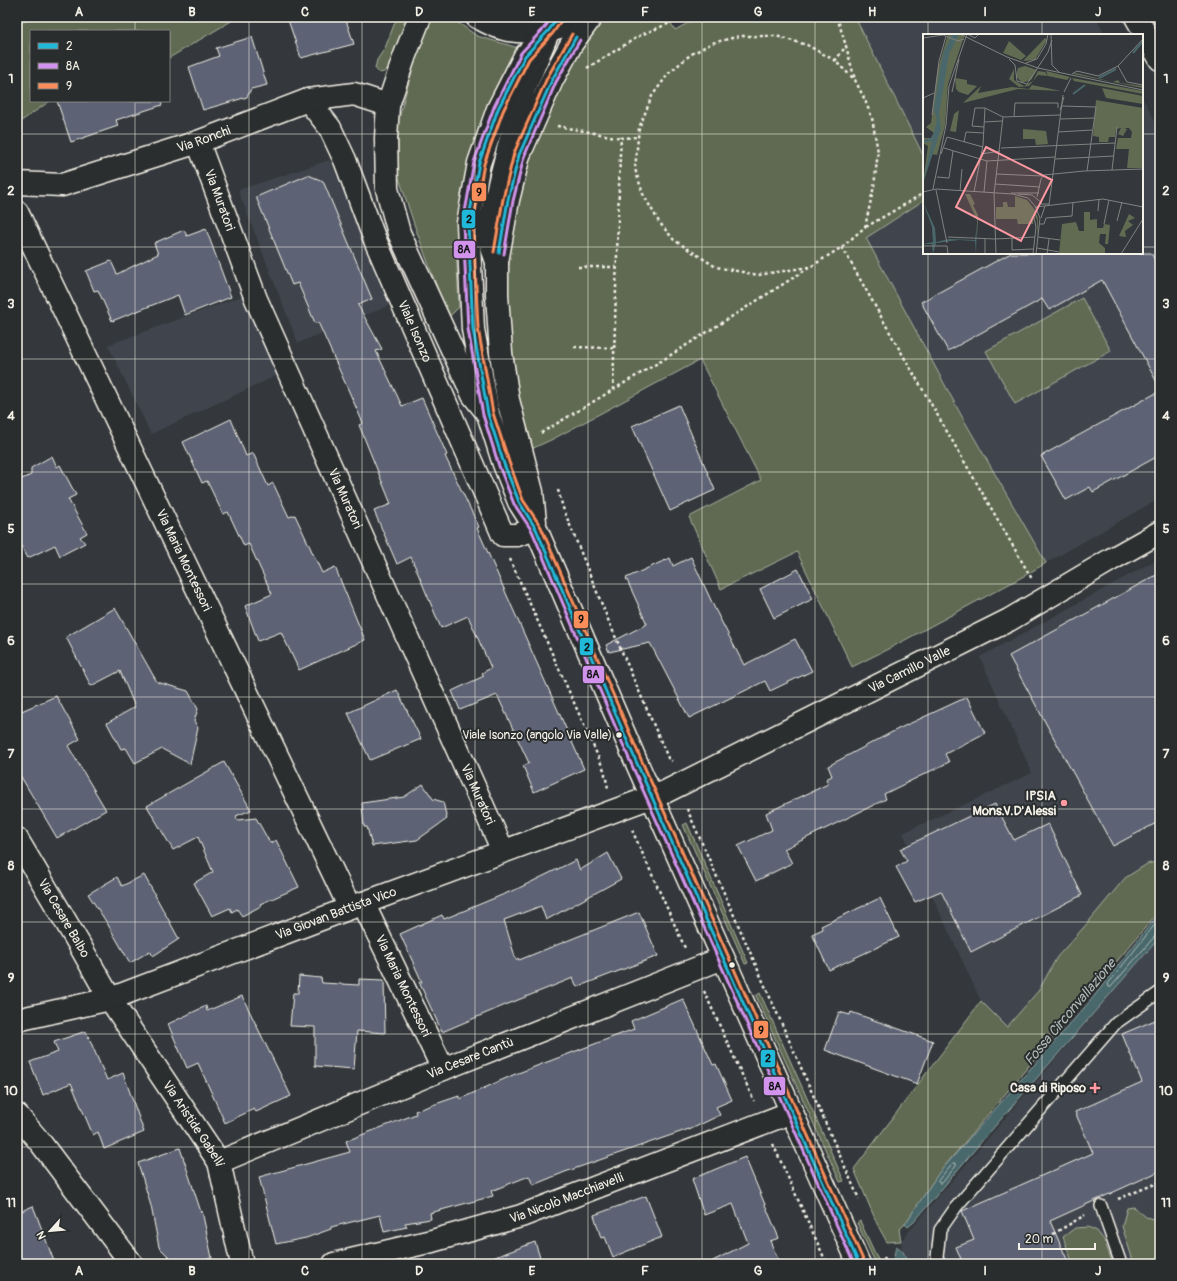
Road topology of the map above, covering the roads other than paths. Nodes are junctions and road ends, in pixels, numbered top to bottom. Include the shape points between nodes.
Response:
1 (420, 17) edge
2 (477, 17) edge
3 (573, 17) edge
4 (590, 17) edge
5 (1136, 17) edge
6 (550, 21) edge
7 (1160, 59) edge
8 (308, 100) junction
9 (388, 105) junction
10 (198, 142) junction
11 (17, 182) edge
12 (17, 212) edge
13 (497, 262) junction
14 (488, 414) junction
15 (536, 529) junction
16 (1160, 532) edge
17 (652, 796) junction
18 (17, 839) edge
19 (503, 851) junction
20 (357, 905) junction
21 (723, 958) junction
22 (1160, 992) edge
23 (110, 999) junction
24 (17, 1020) edge
25 (443, 1069) junction
26 (792, 1112) junction
27 (17, 1115) edge
28 (219, 1162) junction
29 (1101, 1206) dead end
30 (132, 1264) edge
31 (242, 1264) edge
32 (334, 1264) edge
33 (859, 1264) edge
34 (939, 1264) edge
35 (1121, 1264) edge

1 - 9 street, Viale Isonzo
2 - 6 street, Viale Isonzo via 508,30 525,32
3 - 6 street, Viale Isonzo via 567,24
4 - 13 street, Viale Isonzo via 572,42 552,80 519,155
5 - 7 street
6 - 13 street, Viale Isonzo via 524,90 487,233
6 - 14 street, Viale Isonzo via 525,56 498,109 479,164 468,223 473,329
8 - 9 street, Via Ronchi via 354,94
8 - 10 street, Via Ronchi
8 - 15 street, Viale Isonzo via 330,128 345,160 375,240 502,536 517,535
9 - 14 street, Viale Isonzo via 387,189 399,233 473,395
10 - 11 street, Via Ronchi via 62,185
10 - 19 street, Via Muratori via 256,299
12 - 20 street, Via Maria Montessori
13 - 15 street, Viale Isonzo via 502,360 508,400 532,492
14 - 15 street, Viale Isonzo via 519,502
15 - 17 street, Viale Isonzo
16 - 17 street, Via Camillo Valle via 1009,620 687,781
17 - 19 street, Via Giovan Battista Vico
17 - 21 street, Viale Isonzo
18 - 23 street, Via Cesare Balbo
19 - 20 street, Via Giovan Battista Vico
20 - 23 street, Via Giovan Battista Vico
20 - 25 street, Via Maria Montessori
21 - 25 street, Via Cesare Cantù
21 - 26 street, Viale Isonzo
22 - 34 lane via 1116,1023 956,1207 940,1230 936,1257
23 - 24 street, Via Giovan Battista Vico
23 - 28 street, Via Aristide Gabelli
25 - 28 street, Via Cesare Cantù
26 - 32 street, Via Nicolò Macchiavelli via 521,1216 432,1241
26 - 33 street, Viale Isonzo
27 - 30 street
28 - 31 street, Via Aristide Gabelli
29 - 35 lane

